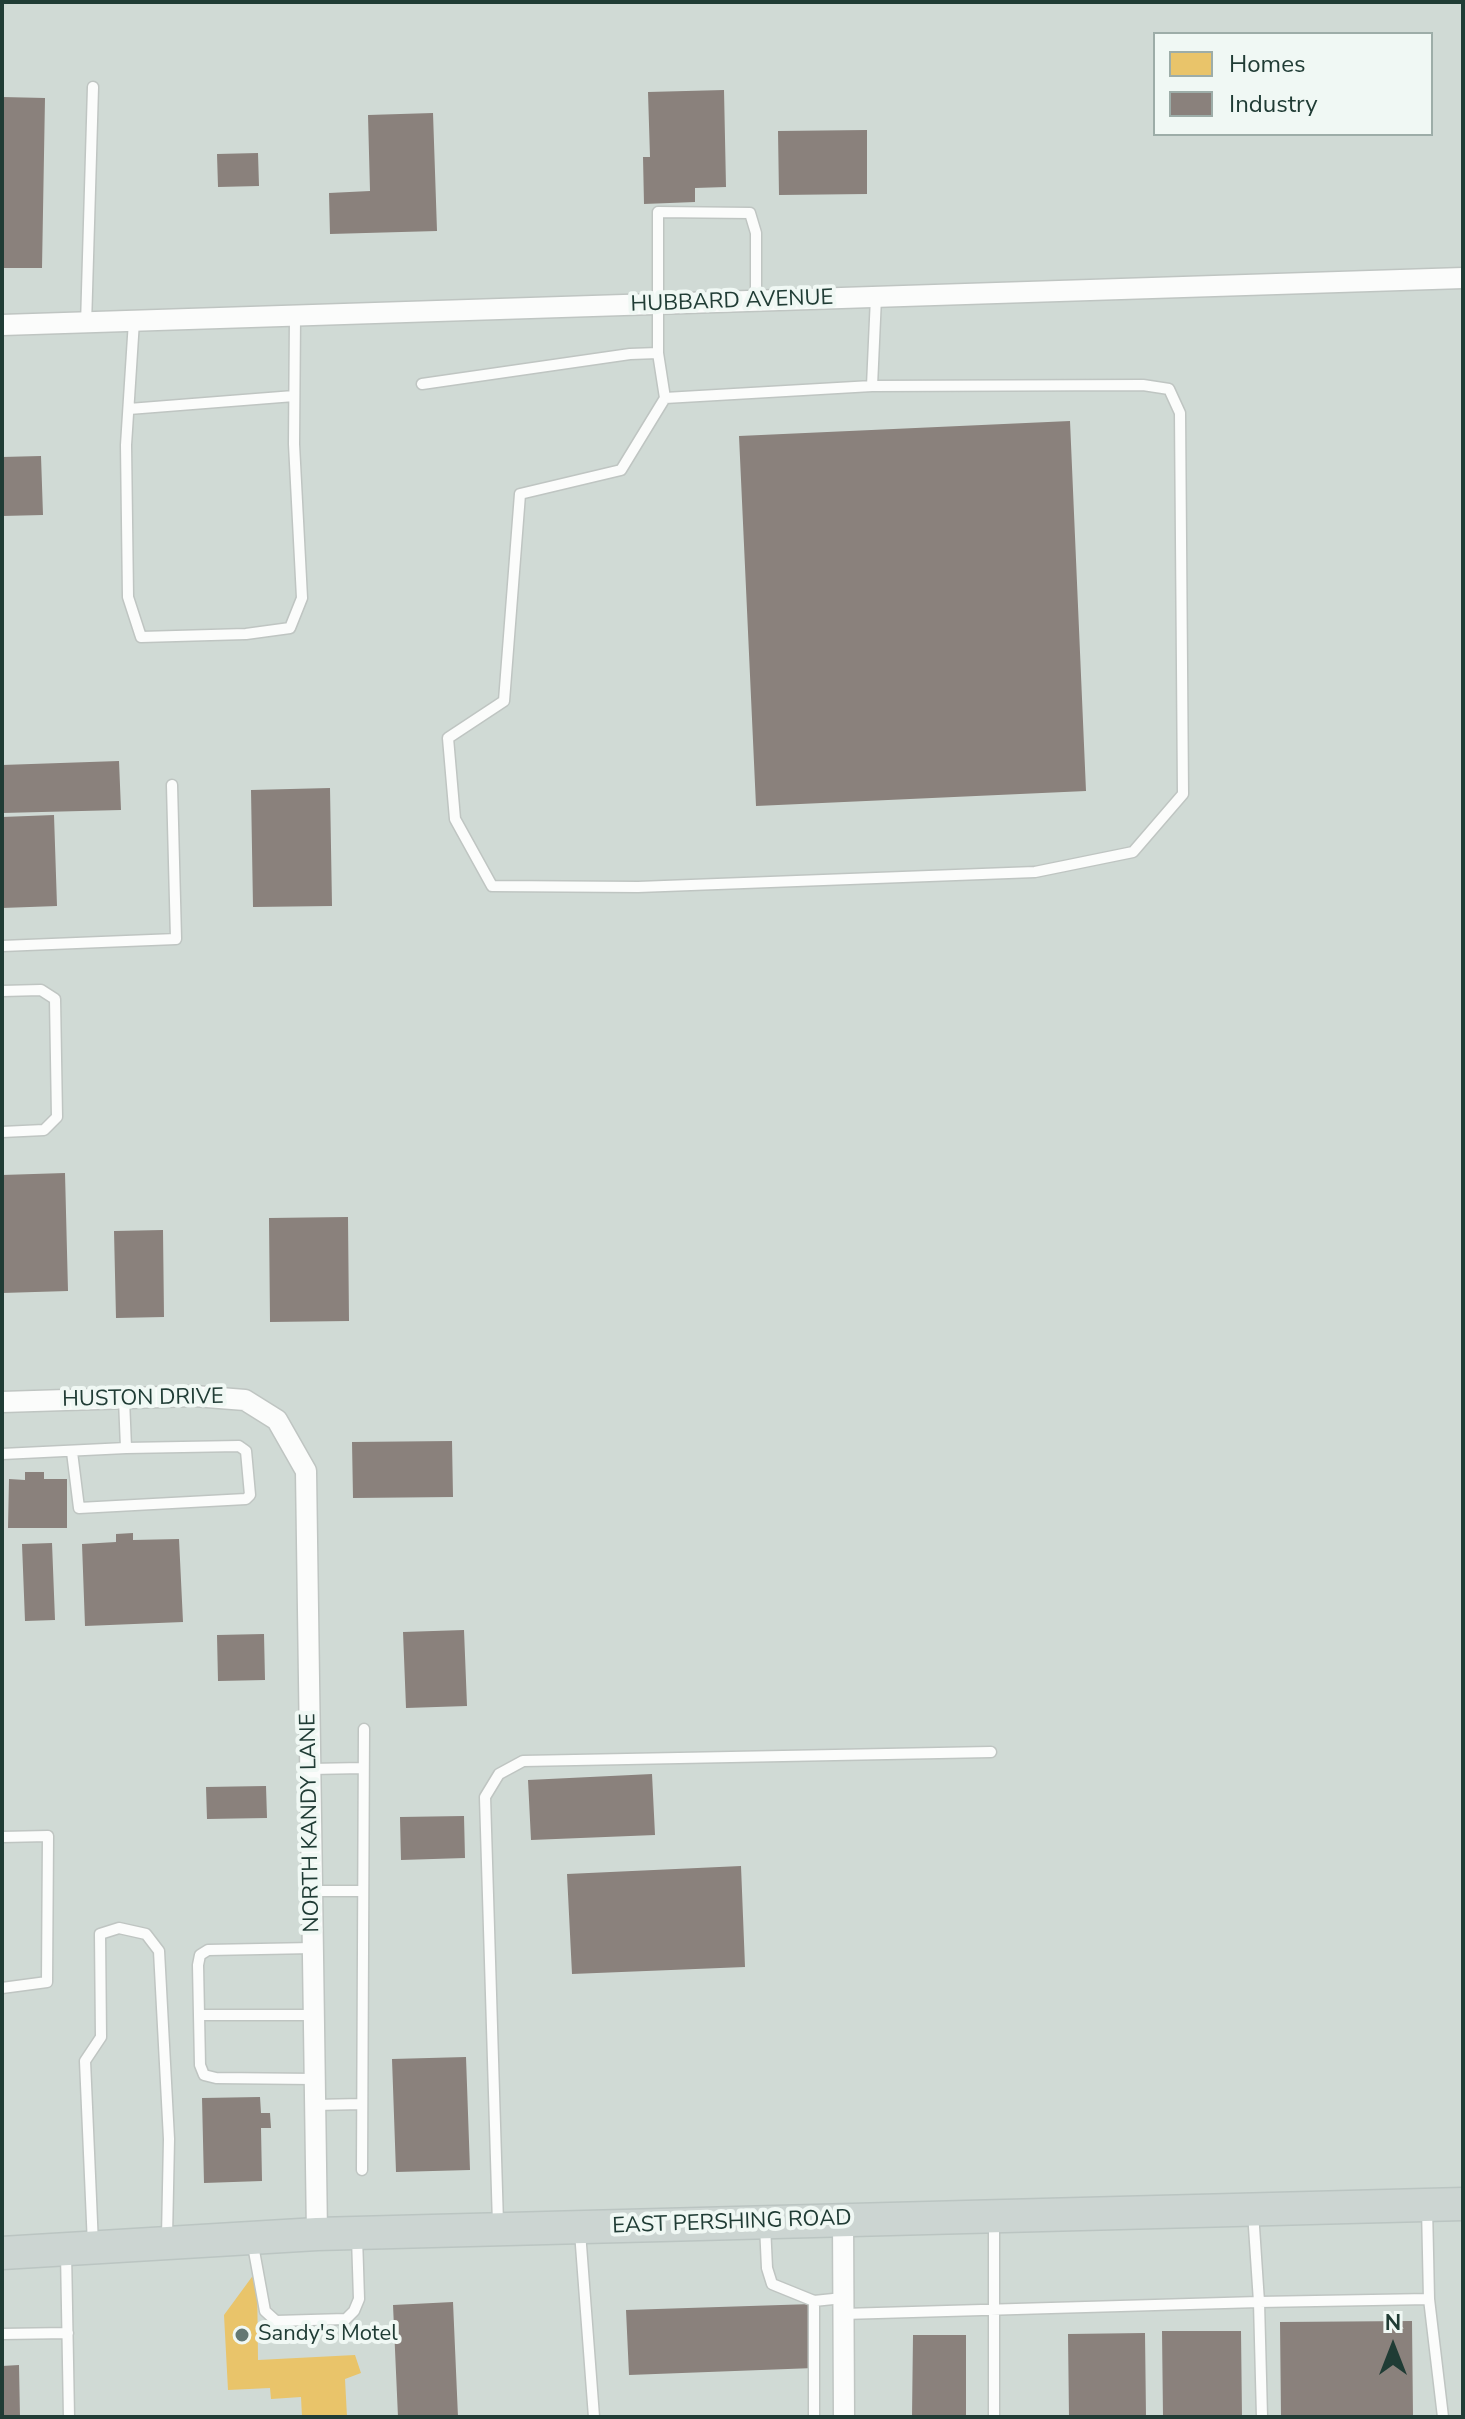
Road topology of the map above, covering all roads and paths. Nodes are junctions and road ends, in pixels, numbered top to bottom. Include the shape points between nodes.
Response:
1 (93, 87) dead end
2 (1463, 278) edge
3 (876, 297) junction
4 (756, 300) junction
5 (657, 305) junction
6 (295, 318) junction
7 (134, 321) junction
8 (2, 325) edge
9 (86, 325) junction
10 (658, 353) junction
11 (422, 384) dead end
12 (872, 386) junction
13 (294, 396) junction
14 (665, 398) junction
15 (129, 409) junction
16 (172, 785) dead end
17 (2, 946) edge
18 (2, 991) edge
19 (2, 1132) edge
20 (124, 1399) junction
21 (2, 1402) edge
22 (277, 1420) joint
23 (126, 1448) junction
24 (72, 1452) junction
25 (2, 1454) edge
26 (364, 1729) dead end
27 (991, 1752) dead end
28 (363, 1768) junction
29 (310, 1769) junction
30 (2, 1837) edge
31 (312, 1891) junction
32 (363, 1891) junction
33 (313, 1948) junction
34 (2, 1988) edge
35 (199, 2015) junction
36 (313, 2015) junction
37 (314, 2079) junction
38 (362, 2104) junction
39 (315, 2105) junction
40 (362, 2170) dead end
41 (1463, 2204) edge
42 (1427, 2205) junction
43 (1253, 2210) junction
44 (993, 2216) junction
45 (843, 2220) junction
46 (765, 2222) junction
47 (580, 2227) junction
48 (499, 2229) junction
49 (356, 2233) junction
50 (317, 2234) junction
51 (251, 2238) junction
52 (167, 2243) junction
53 (79, 2249) junction
54 (2, 2253) edge
55 (1429, 2299) junction
56 (814, 2301) junction
57 (1259, 2302) junction
58 (843, 2306) junction
59 (995, 2311) junction
60 (68, 2333) junction
61 (2, 2334) edge
62 (69, 2417) edge
63 (594, 2417) edge
64 (814, 2417) edge
65 (844, 2417) edge
66 (994, 2417) edge
67 (1262, 2417) edge
68 (1443, 2417) edge

1 - 9 lane
2 - 3 street, HUBBARD AVENUE
3 - 4 street, HUBBARD AVENUE
3 - 12 lane
4 - 5 street, HUBBARD AVENUE
4 - 5 lane via 756,233 750,213 658,212
5 - 6 street, HUBBARD AVENUE
5 - 10 lane
6 - 7 street, HUBBARD AVENUE
6 - 13 lane
7 - 9 street, HUBBARD AVENUE
7 - 15 lane
8 - 9 street, HUBBARD AVENUE
10 - 11 lane
10 - 14 lane
12 - 14 lane
12 - 14 lane via 1169,389 1180,413 1183,794 1133,852 1035,872 638,887 492,886 455,819 448,738 504,701 520,494 621,470
13 - 15 lane
13 - 15 lane via 302,598 290,628 246,634 141,637 128,597
16 - 17 lane via 176,939
18 - 19 lane via 41,990 55,999 57,1117 44,1130
20 - 21 street, HUSTON DRIVE
20 - 22 street, HUSTON DRIVE via 226,1396 245,1400
20 - 23 lane
22 - 29 street, NORTH KANDY LANE via 306,1471
23 - 24 lane
23 - 24 lane via 239,1446 246,1451 250,1495 79,1508
24 - 25 lane
26 - 28 lane
27 - 48 lane via 523,1761 499,1774 485,1797
28 - 29 lane
28 - 32 lane
29 - 31 street, NORTH KANDY LANE
30 - 34 lane via 48,1836 47,1982
31 - 32 lane
31 - 33 street, NORTH KANDY LANE
32 - 38 lane
33 - 35 lane via 208,1950 200,1955
33 - 36 street, NORTH KANDY LANE
35 - 36 lane
35 - 37 lane via 204,2075
36 - 37 street, NORTH KANDY LANE
37 - 39 street, NORTH KANDY LANE
38 - 39 lane
38 - 40 lane
39 - 50 street, NORTH KANDY LANE
41 - 42 main road, EAST PERSHING ROAD
42 - 43 main road, EAST PERSHING ROAD
42 - 55 lane
43 - 44 main road, EAST PERSHING ROAD
43 - 57 lane
44 - 45 main road, EAST PERSHING ROAD
44 - 59 lane
45 - 46 main road, EAST PERSHING ROAD
45 - 58 street
46 - 47 main road, EAST PERSHING ROAD
46 - 56 lane via 772,2284
47 - 48 main road, EAST PERSHING ROAD
47 - 63 lane
48 - 49 main road, EAST PERSHING ROAD
49 - 50 main road, EAST PERSHING ROAD
49 - 51 lane via 359,2299 346,2319 276,2321 265,2311
50 - 51 main road, EAST PERSHING ROAD
51 - 52 main road, EAST PERSHING ROAD
52 - 53 main road, EAST PERSHING ROAD
52 - 53 lane via 169,2139 159,1951 146,1934 119,1928 100,1934 101,2037 85,2061
53 - 54 main road, EAST PERSHING ROAD
53 - 60 lane
55 - 57 lane
55 - 68 lane
56 - 58 lane
56 - 64 lane
57 - 59 lane
57 - 67 lane
58 - 59 lane
58 - 65 street
59 - 66 lane
60 - 61 lane
60 - 62 lane

